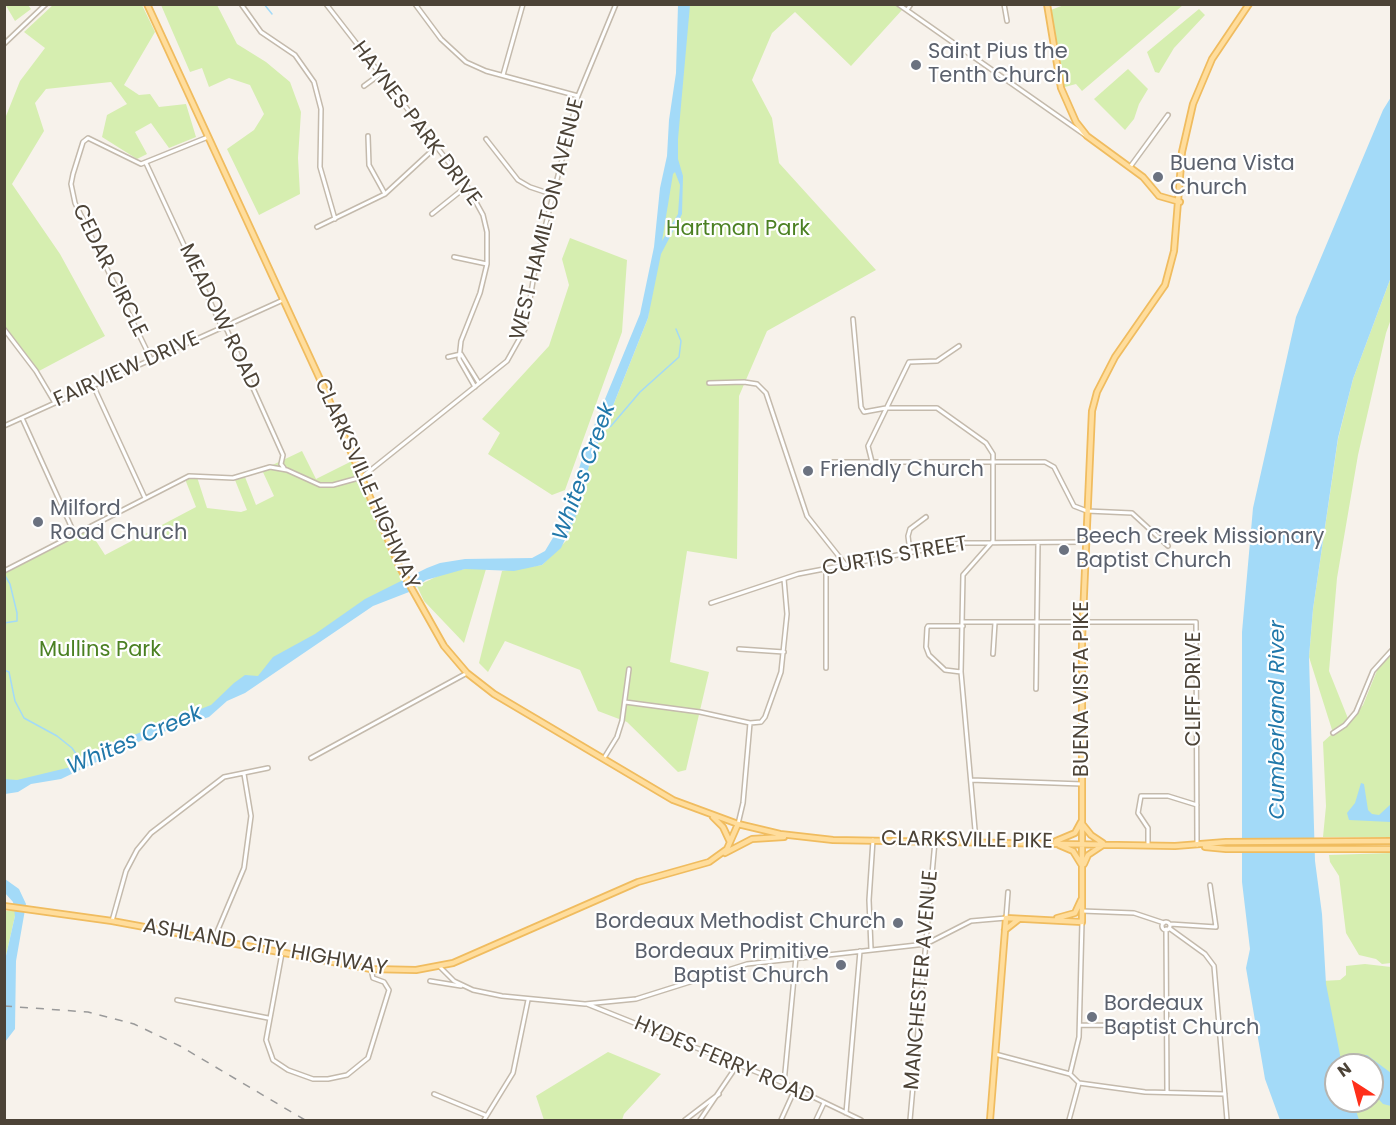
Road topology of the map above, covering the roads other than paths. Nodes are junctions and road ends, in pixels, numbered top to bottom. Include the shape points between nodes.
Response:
1 (46, 4) edge
2 (147, 4) edge
3 (241, 4) edge
4 (326, 4) edge
5 (415, 4) edge
6 (523, 4) edge
7 (616, 4) edge
8 (898, 4) edge
9 (911, 4) edge
10 (1004, 4) edge
11 (1047, 4) edge
12 (1249, 4) edge
13 (907, 10) junction
14 (1006, 21) dead end
15 (4, 44) edge
16 (380, 74) junction
17 (502, 76) junction
18 (364, 86) dead end
19 (578, 96) junction
20 (1168, 116) dead end
21 (208, 136) junction
22 (368, 136) dead end
23 (1087, 136) junction
24 (486, 139) dead end
25 (437, 146) junction
26 (146, 163) junction
27 (1130, 167) junction
28 (467, 186) junction
29 (552, 194) junction
30 (385, 195) junction
31 (1180, 202) junction
32 (432, 214) dead end
33 (335, 219) junction
34 (317, 227) dead end
35 (454, 257) dead end
36 (487, 264) junction
37 (283, 300) junction
38 (853, 319) dead end
39 (224, 327) junction
40 (5, 330) edge
41 (959, 346) dead end
42 (461, 354) junction
43 (448, 357) dead end
44 (151, 359) junction
45 (468, 373) junction
46 (479, 383) junction
47 (709, 383) dead end
48 (93, 385) junction
49 (475, 387) junction
50 (55, 403) junction
51 (886, 408) junction
52 (22, 418) junction
53 (4, 426) edge
54 (830, 462) dead end
55 (872, 462) junction
56 (993, 463) junction
57 (287, 470) junction
58 (362, 477) junction
59 (145, 498) junction
60 (1087, 511) junction
61 (926, 517) dead end
62 (75, 535) junction
63 (993, 541) junction
64 (1085, 542) junction
65 (1038, 543) junction
66 (1168, 546) dead end
67 (910, 552) junction
68 (845, 564) junction
69 (826, 568) junction
70 (6, 570) edge
71 (784, 579) junction
72 (711, 603) dead end
73 (995, 622) junction
74 (1037, 622) junction
75 (1083, 623) junction
76 (963, 624) junction
77 (739, 649) dead end
78 (1392, 650) edge
79 (784, 652) junction
80 (993, 654) dead end
81 (826, 668) dead end
82 (629, 669) dead end
83 (961, 672) junction
84 (467, 673) junction
85 (1036, 689) dead end
86 (625, 702) junction
87 (750, 723) junction
88 (1333, 733) dead end
89 (311, 758) dead end
90 (603, 760) junction
91 (268, 768) dead end
92 (244, 774) junction
93 (971, 780) junction
94 (1083, 784) junction
95 (1197, 805) junction
96 (711, 815) junction
97 (1082, 820) junction
98 (738, 824) junction
99 (795, 836) junction
100 (873, 840) junction
101 (935, 840) junction
102 (976, 841) junction
103 (1392, 842) edge
104 (731, 843) junction
105 (1050, 843) junction
106 (1083, 843) junction
107 (1106, 844) junction
108 (1148, 845) junction
109 (1197, 845) junction
110 (1392, 849) edge
111 (722, 854) junction
112 (1083, 872) junction
113 (1210, 885) dead end
114 (1008, 892) dead end
115 (1083, 896) junction
116 (5, 906) edge
117 (1082, 911) junction
118 (1006, 918) junction
119 (1020, 918) junction
120 (1051, 919) junction
121 (112, 921) junction
122 (1082, 922) junction
123 (1164, 923) junction
124 (1168, 927) junction
125 (1005, 930) junction
126 (214, 939) junction
127 (926, 944) junction
128 (872, 949) junction
129 (860, 951) junction
130 (282, 953) junction
131 (796, 957) junction
132 (440, 967) junction
133 (371, 969) junction
134 (430, 981) dead end
135 (465, 987) junction
136 (177, 1000) dead end
137 (528, 1000) junction
138 (587, 1003) junction
139 (268, 1018) junction
140 (1080, 1025) junction
141 (1167, 1026) junction
142 (995, 1054) junction
143 (738, 1064) junction
144 (1070, 1074) junction
145 (784, 1083) junction
146 (1079, 1083) junction
147 (795, 1089) junction
148 (722, 1092) junction
149 (1167, 1092) junction
150 (434, 1094) dead end
151 (1225, 1094) junction
152 (824, 1103) junction
153 (846, 1113) junction
154 (485, 1114) junction
155 (484, 1120) edge
156 (685, 1120) edge
157 (700, 1120) edge
158 (781, 1120) edge
159 (816, 1120) edge
160 (861, 1120) edge
161 (910, 1120) edge
162 (990, 1120) edge
163 (1069, 1120) edge
164 (1227, 1120) edge

1 - 15 street
2 - 21 main road, CLARKSVILLE HIGHWAY
3 - 33 street via 261,32 295,56 314,82 321,109 320,167
4 - 16 street, HAYNES PARK DRIVE
5 - 17 street via 452,50 476,67
6 - 17 street
7 - 19 street, WEST HAMILTON AVENUE
8 - 13 street
9 - 13 street
10 - 14 street
11 - 23 main road via 1061,88 1070,112
12 - 31 main road, BUENA VISTA PIKE via 1212,59 1193,104 1182,153
13 - 23 street
16 - 18 street
16 - 25 street, HAYNES PARK DRIVE
17 - 19 street
19 - 29 street, WEST HAMILTON AVENUE
20 - 27 street
21 - 26 street
21 - 37 main road, CLARKSVILLE HIGHWAY
22 - 30 street via 369,165
23 - 27 main road
24 - 29 street via 518,180
25 - 28 street, HAYNES PARK DRIVE
25 - 30 street
26 - 39 street, MEADOW ROAD
26 - 44 street, CEDAR CIRCLE via 134,162 88,138 83,142 72,184 75,203
27 - 31 main road via 1159,196
28 - 32 street
28 - 36 street, HAYNES PARK DRIVE via 488,232
29 - 46 street, WEST HAMILTON AVENUE via 525,329 507,360
30 - 33 street
31 - 60 main road, BUENA VISTA PIKE via 1165,285 1114,357 1097,392 1092,411
33 - 34 street
35 - 36 street
36 - 42 street, HAYNES PARK DRIVE via 461,341
37 - 39 street, FAIRVIEW DRIVE
37 - 58 main road, CLARKSVILLE HIGHWAY
38 - 51 street via 861,407 864,412
39 - 44 street, FAIRVIEW DRIVE
39 - 57 street, MEADOW ROAD via 283,455 281,464
40 - 50 street
41 - 51 street via 941,360 909,362
42 - 43 street
42 - 45 street
44 - 48 street, FAIRVIEW DRIVE
45 - 46 street
45 - 49 street
46 - 49 street, WEST HAMILTON AVENUE
47 - 68 street via 757,384 766,393 807,516
48 - 50 street, FAIRVIEW DRIVE
48 - 59 street
49 - 58 street, WEST HAMILTON AVENUE
50 - 52 street, FAIRVIEW DRIVE
51 - 55 street via 868,446
51 - 56 street via 942,410 986,443
52 - 53 street, FAIRVIEW DRIVE
52 - 62 street
54 - 55 street
55 - 56 street
56 - 60 street via 1045,462 1054,467 1074,506
56 - 63 street
57 - 58 street via 320,485
57 - 59 street via 270,467 233,478 189,476
58 - 84 main road, CLARKSVILLE HIGHWAY via 399,566 443,645
59 - 62 street
60 - 64 main road, BUENA VISTA PIKE
60 - 66 street via 1132,513
61 - 67 street via 910,529
62 - 70 street
63 - 65 street, CURTIS STREET
63 - 67 street, CURTIS STREET
63 - 76 street via 963,575
64 - 65 street, CURTIS STREET
64 - 75 main road, BUENA VISTA PIKE
65 - 74 street
67 - 68 street, CURTIS STREET
68 - 69 street, CURTIS STREET
69 - 71 street, CURTIS STREET
69 - 81 street
71 - 72 street, CURTIS STREET
71 - 79 street
73 - 74 street, CLIFF DRIVE
73 - 76 street, CLIFF DRIVE
73 - 80 street
74 - 75 street, CLIFF DRIVE
74 - 85 street
75 - 94 main road, BUENA VISTA PIKE
75 - 95 street, CLIFF DRIVE via 1196,622
76 - 83 street
76 - 83 street, CLIFF DRIVE via 928,626 926,647 936,664
77 - 79 street
78 - 88 street via 1373,670 1356,712
79 - 87 street via 765,717 761,722
82 - 86 street
83 - 93 street
84 - 89 street
84 - 90 main road, CLARKSVILLE HIGHWAY via 494,694
86 - 87 street
86 - 90 street via 617,737
87 - 98 street
90 - 96 main road, CLARKSVILLE HIGHWAY via 664,795
91 - 92 street
92 - 121 street via 224,777 212,784 151,833 126,871
92 - 126 street via 251,816 244,868
93 - 94 street
93 - 102 street
94 - 97 main road, BUENA VISTA PIKE
95 - 108 street via 1168,796 1141,796 1138,813 1148,828
95 - 109 street, CLIFF DRIVE
96 - 98 main road, CLARKSVILLE HIGHWAY
96 - 104 main road
97 - 105 main road via 1075,833
97 - 106 main road, BUENA VISTA PIKE
97 - 107 main road via 1090,836
98 - 99 main road, CLARKSVILLE PIKE
98 - 104 main road, ASHLAND CITY HIGHWAY
99 - 100 main road, CLARKSVILLE PIKE
99 - 111 main road via 752,839
100 - 101 main road, CLARKSVILLE PIKE
100 - 128 street via 869,900
101 - 102 main road, CLARKSVILLE PIKE
101 - 127 street, MANCHESTER AVENUE
102 - 105 main road, CLARKSVILLE PIKE
103 - 109 main road, CLARKSVILLE PIKE
104 - 111 main road, ASHLAND CITY HIGHWAY
105 - 106 main road, CLARKSVILLE PIKE
105 - 112 main road via 1076,854
106 - 107 main road, CLARKSVILLE PIKE
106 - 112 main road, BUENA VISTA PIKE
107 - 108 main road, CLARKSVILLE PIKE
107 - 112 main road via 1088,855
108 - 109 main road, CLARKSVILLE PIKE
109 - 110 main road, CLARKSVILLE PIKE via 1226,849
111 - 132 main road, ASHLAND CITY HIGHWAY via 709,862 638,882
112 - 115 main road, BUENA VISTA PIKE
113 - 124 street via 1216,927
114 - 118 street
115 - 117 main road, BUENA VISTA PIKE
115 - 120 main road via 1075,914
116 - 121 main road, ASHLAND CITY HIGHWAY
117 - 122 main road, BUENA VISTA PIKE
117 - 123 street via 1139,914
118 - 119 main road
118 - 125 main road
118 - 127 street via 971,921
119 - 120 main road
119 - 125 main road
120 - 122 main road
121 - 126 main road, ASHLAND CITY HIGHWAY
122 - 140 street
123 - 124 street
123 - 124 street via 1163,927
124 - 141 street
124 - 151 street via 1205,954 1214,966
125 - 142 main road
126 - 130 main road, ASHLAND CITY HIGHWAY
127 - 128 street
127 - 161 street, MANCHESTER AVENUE
128 - 129 street
129 - 131 street
129 - 153 street
130 - 133 main road, ASHLAND CITY HIGHWAY
130 - 139 street
131 - 138 street via 747,964 636,999
131 - 145 street
132 - 133 main road, ASHLAND CITY HIGHWAY
132 - 135 street
133 - 139 street via 373,978 384,982 389,990 368,1058 347,1074 313,1078 280,1065 273,1060 266,1040
134 - 135 street
135 - 137 street
136 - 139 street
137 - 138 street
137 - 154 street via 513,1073
138 - 143 street, HYDES FERRY ROAD
140 - 141 street
140 - 144 street
141 - 149 street
142 - 144 street
142 - 162 main road
143 - 145 street, HYDES FERRY ROAD
143 - 148 street
144 - 146 street
145 - 147 street, HYDES FERRY ROAD
146 - 149 street
146 - 163 street
147 - 152 street, HYDES FERRY ROAD
147 - 158 street
148 - 156 street
148 - 157 street
149 - 151 street
150 - 154 street
151 - 164 street
152 - 153 street, HYDES FERRY ROAD
152 - 159 street
153 - 160 street, HYDES FERRY ROAD
154 - 155 street

